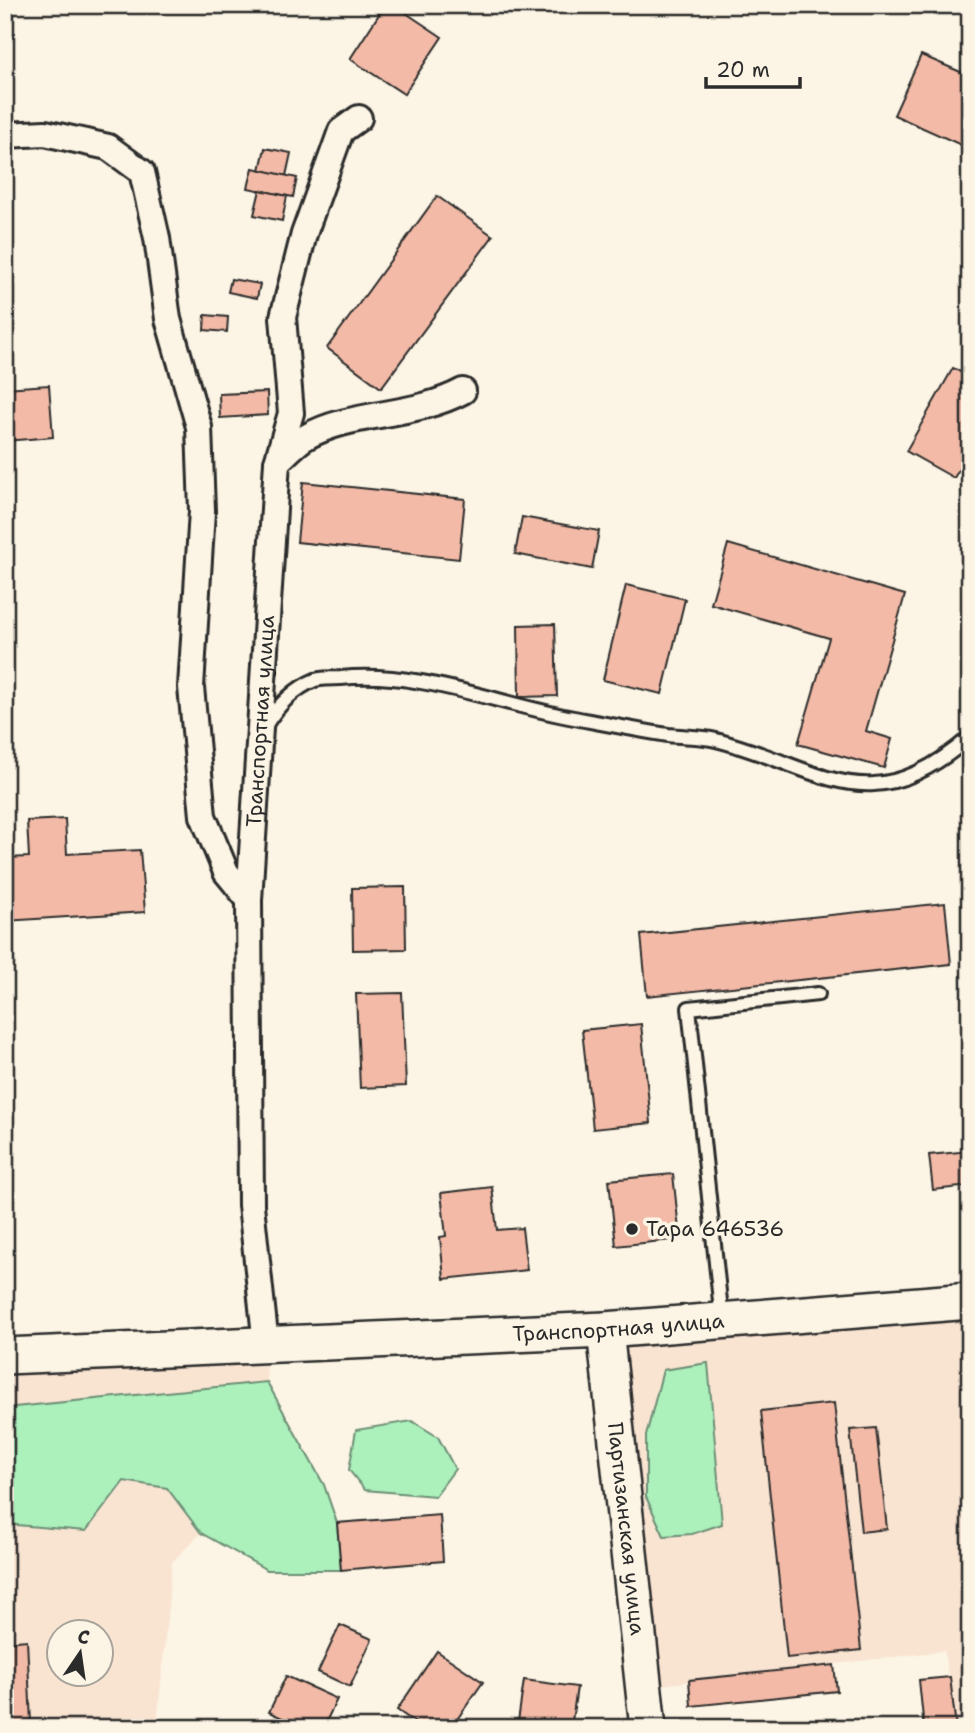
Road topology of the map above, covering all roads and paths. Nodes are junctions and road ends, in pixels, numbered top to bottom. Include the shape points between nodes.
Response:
1 (359, 118) dead end
2 (5, 135) edge
3 (463, 391) dead end
4 (277, 462) junction
5 (970, 737) edge
6 (258, 738) junction
7 (249, 901) junction
8 (818, 994) dead end
9 (970, 1301) edge
10 (723, 1321) junction
11 (605, 1330) junction
12 (266, 1345) junction
13 (5, 1356) edge
14 (648, 1728) edge

1 - 4 street, Транспортная улица via 341,131 304,234 283,317 291,413
2 - 7 street via 45,133 108,147 142,172 168,319 199,427 202,511 191,688 203,816 226,872
3 - 4 street via 443,402 350,421 306,437
4 - 6 street, Транспортная улица
5 - 6 lane via 902,781 855,785 808,774 715,739 555,714 375,674 315,680 280,703
6 - 7 street, Транспортная улица
7 - 12 street, Транспортная улица via 251,1205
8 - 10 lane via 689,1008
9 - 10 main road, Транспортная улица
10 - 11 main road, Транспортная улица
11 - 12 main road, Транспортная улица
11 - 14 main road, Партизанская улица
12 - 13 main road, Транспортная улица

